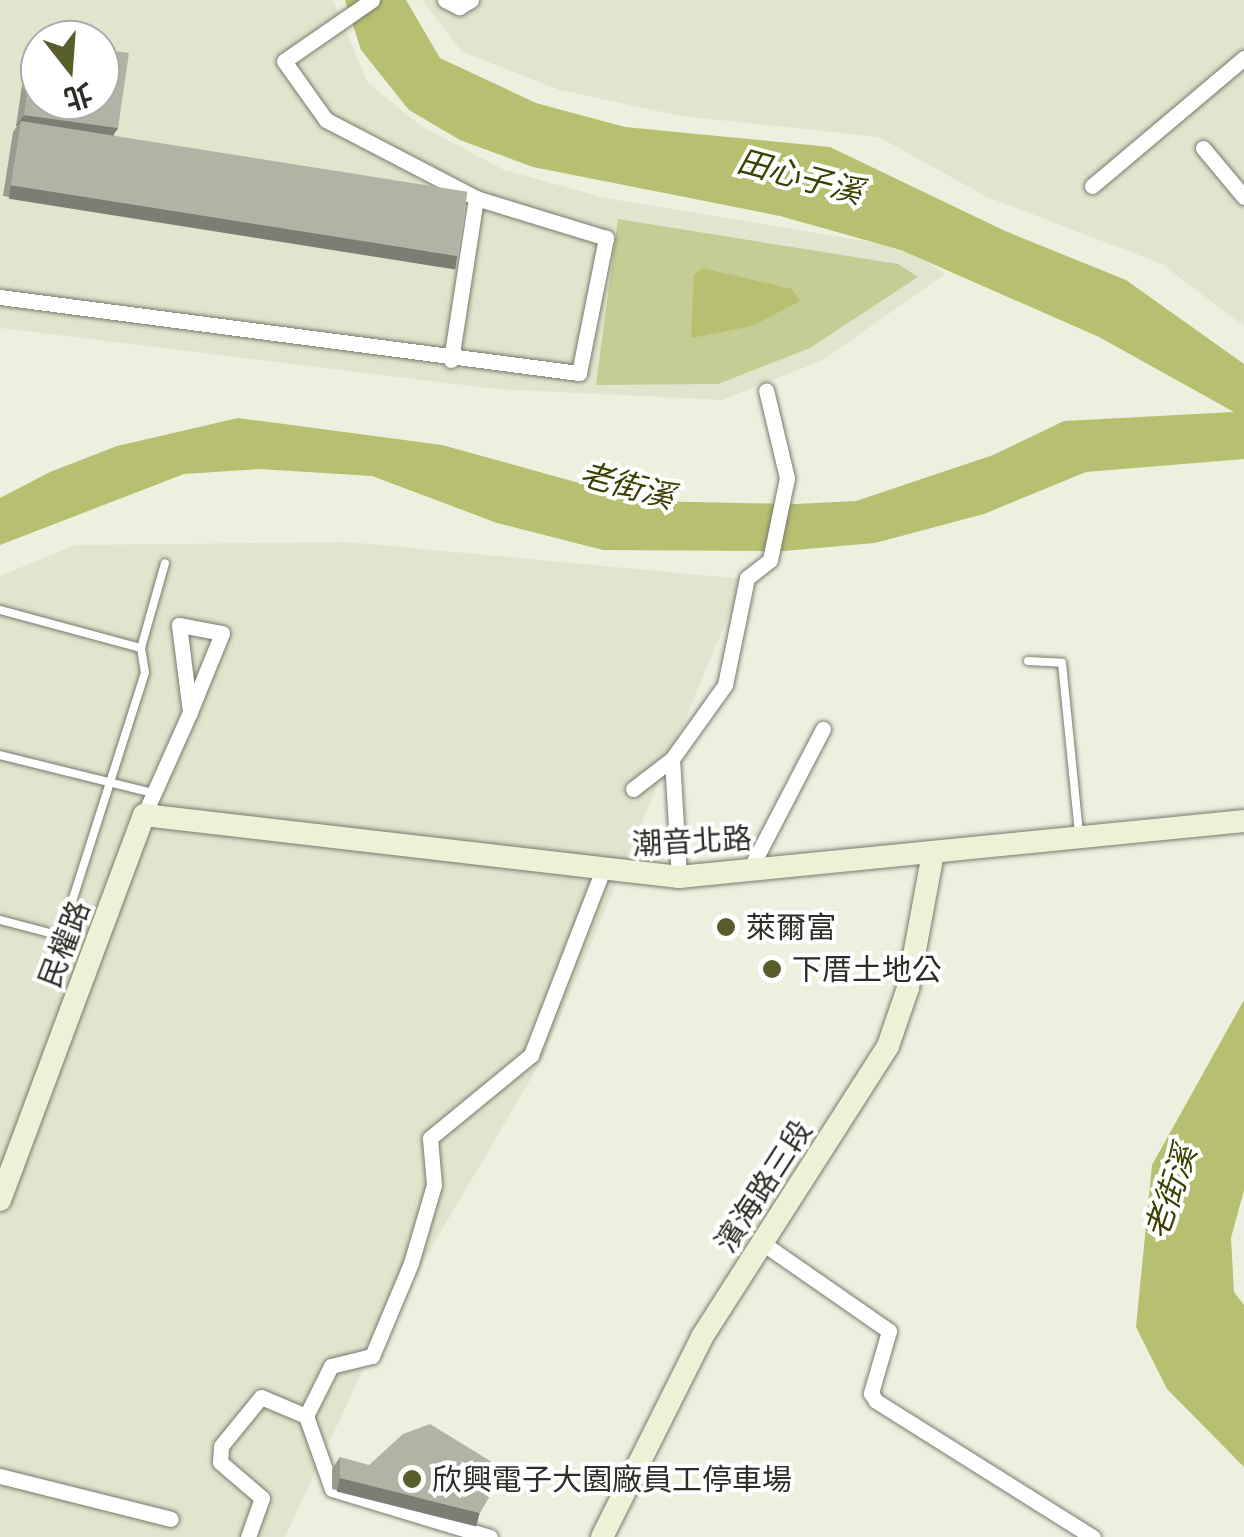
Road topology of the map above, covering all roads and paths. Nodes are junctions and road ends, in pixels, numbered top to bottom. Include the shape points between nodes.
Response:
1 (372, 0) edge
2 (445, 0) edge
3 (470, 0) edge
4 (1244, 58) edge
5 (1202, 148) dead end
6 (1092, 186) dead end
7 (1244, 197) edge
8 (476, 198) junction
9 (0, 297) edge
10 (451, 360) junction
11 (766, 390) dead end
12 (164, 563) dead end
13 (0, 610) edge
14 (142, 648) junction
15 (1028, 661) dead end
16 (190, 712) junction
17 (822, 729) dead end
18 (0, 755) edge
19 (672, 758) junction
20 (109, 784) junction
21 (633, 790) dead end
22 (148, 804) junction
23 (1244, 820) edge
24 (1079, 837) junction
25 (933, 853) junction
26 (750, 869) junction
27 (602, 872) junction
28 (679, 877) junction
29 (0, 920) edge
30 (0, 1200) edge
31 (761, 1242) junction
32 (306, 1416) junction
33 (0, 1476) edge
34 (171, 1519) dead end
35 (248, 1537) edge
36 (490, 1537) edge
37 (602, 1537) edge
38 (1093, 1537) edge

1 - 8 street via 284,61 326,120
2 - 3 street via 459,7
4 - 6 street
5 - 7 street
8 - 10 street
8 - 10 street via 606,238 578,372
9 - 10 street
11 - 19 street via 787,478 770,560 746,578 724,685
12 - 14 lane
13 - 14 lane
14 - 20 lane via 145,673
15 - 24 lane via 1062,663
16 - 16 street, 民權路 via 222,632 179,624 189,665
16 - 22 street, 民權路
17 - 26 street
18 - 20 lane
19 - 21 street
19 - 28 street
20 - 22 lane
20 - 29 lane via 62,936
22 - 27 street, 潮音北路
22 - 30 street, 民權路
23 - 24 street, 潮音北路
24 - 25 street, 潮音北路
25 - 26 street, 潮音北路
25 - 31 street, 濱海路三段 via 908,988 888,1046 863,1094
26 - 28 street, 潮音北路
27 - 28 street, 潮音北路
27 - 32 street via 531,1055 430,1138 434,1185 372,1356 331,1366
31 - 37 street, 濱海路三段 via 702,1337
31 - 38 street via 889,1330 871,1392 876,1400
32 - 35 street via 261,1397 221,1446 220,1462 262,1498
32 - 36 street via 332,1489
33 - 34 street

